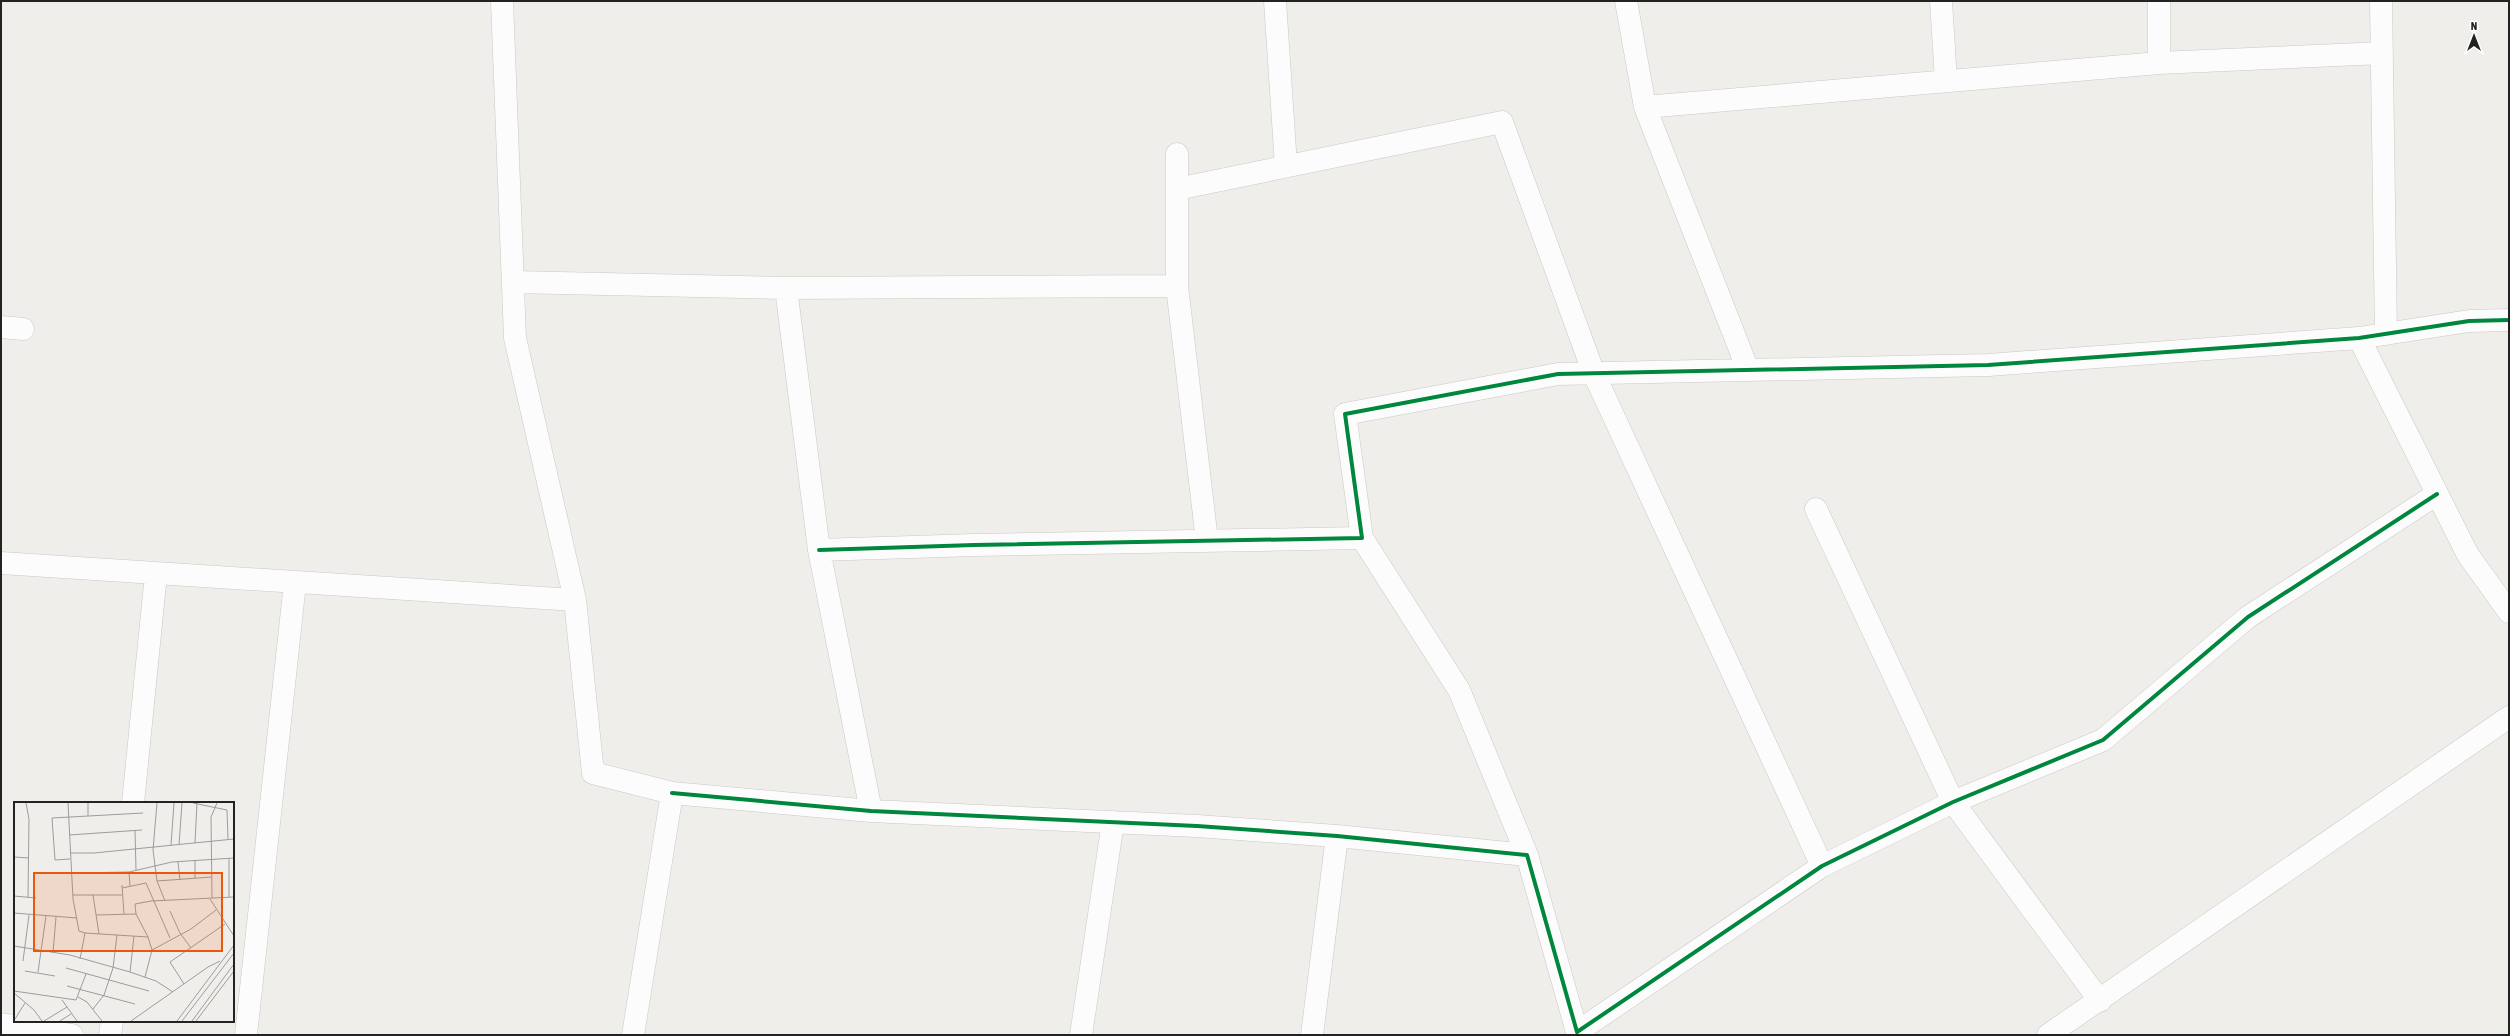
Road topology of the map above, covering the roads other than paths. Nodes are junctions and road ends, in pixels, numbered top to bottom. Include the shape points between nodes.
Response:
1 (502, 1) edge
2 (1274, 1) edge
3 (1626, 1) edge
4 (1941, 1) edge
5 (2159, 1) edge
6 (2381, 1) edge
7 (2382, 53) junction
8 (2159, 63) junction
9 (1946, 81) junction
10 (1646, 107) junction
11 (1177, 154) dead end
12 (1286, 166) junction
13 (1177, 189) junction
14 (513, 282) junction
15 (1177, 286) junction
16 (786, 288) junction
17 (2509, 320) edge
18 (1, 327) edge
19 (24, 329) dead end
20 (2386, 334) junction
21 (2359, 338) junction
22 (1748, 370) junction
23 (1594, 374) junction
24 (2437, 494) junction
25 (1816, 509) dead end
26 (1362, 538) junction
27 (1207, 541) junction
28 (819, 550) junction
29 (1, 563) edge
30 (156, 574) junction
31 (295, 583) junction
32 (575, 600) junction
33 (2509, 612) edge
34 (2509, 717) edge
35 (672, 792) junction
36 (133, 802) edge
37 (1952, 802) junction
38 (871, 811) junction
39 (1113, 822) junction
40 (1337, 836) junction
41 (1527, 855) junction
42 (1822, 866) junction
43 (2100, 1001) junction
44 (112, 1022) edge
45 (1, 1024) edge
46 (1576, 1034) edge
47 (72, 1035) edge
48 (110, 1035) edge
49 (246, 1035) edge
50 (633, 1035) edge
51 (1081, 1035) edge
52 (1312, 1035) edge
53 (2048, 1035) edge

1 - 14 street
2 - 12 street
3 - 10 street
4 - 9 street
5 - 8 street
6 - 7 street
7 - 8 street
7 - 20 street
8 - 9 street
9 - 10 street
10 - 22 street
11 - 13 street
12 - 13 street
12 - 23 street via 1502,122
13 - 15 street
14 - 16 street
14 - 32 street via 515,338
15 - 16 street
15 - 27 street
16 - 28 street
17 - 20 street via 2469,322
18 - 19 street
20 - 21 street
21 - 22 street via 1988,365
21 - 24 street
22 - 23 street
23 - 26 street via 1558,374 1345,414
23 - 42 street
24 - 33 street via 2468,555
24 - 37 street via 2248,617 2103,740
25 - 37 street
26 - 27 street
26 - 41 street via 1459,690
27 - 28 street
28 - 38 street
29 - 30 street
30 - 31 street
30 - 36 street
31 - 32 street
31 - 49 street
32 - 35 street via 593,773
34 - 43 street
35 - 38 street
35 - 50 street
37 - 42 street
37 - 43 street
38 - 39 street
39 - 40 street
39 - 51 street
40 - 41 street
40 - 52 street
41 - 46 street
42 - 46 street
43 - 53 street
44 - 48 street
45 - 47 street

